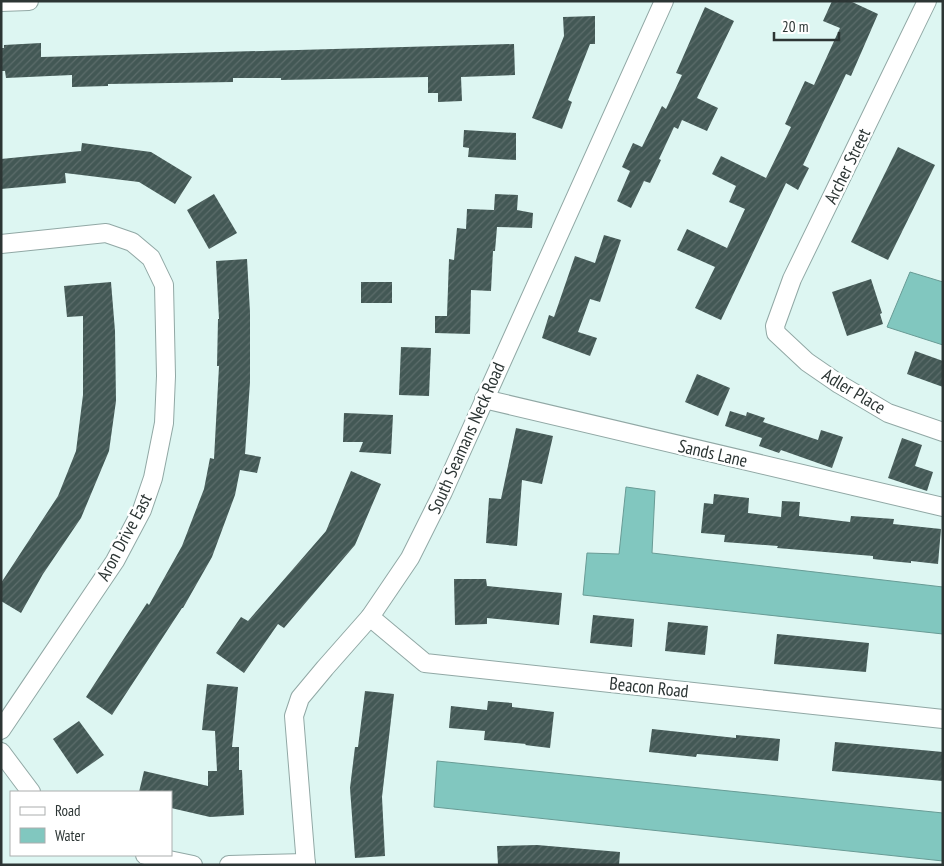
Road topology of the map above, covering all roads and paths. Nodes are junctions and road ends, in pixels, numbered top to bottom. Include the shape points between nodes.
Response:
1 (29, 1) edge
2 (664, 1) edge
3 (927, 1) edge
4 (1, 2) edge
5 (1, 244) edge
6 (776, 333) joint
7 (484, 399) junction
8 (943, 432) edge
9 (943, 507) edge
10 (370, 618) junction
11 (943, 720) edge
12 (1, 730) edge
13 (1, 752) edge
14 (30, 791) edge
15 (150, 856) edge
16 (306, 864) edge
17 (193, 865) edge
18 (229, 865) edge

1 - 4 street
2 - 7 street, South Seamans Neck Road
3 - 6 street, Archer Street via 792,279 774,326
5 - 12 street, Aron Drive East via 106,233 132,242 151,258 164,285 166,376 164,423 153,478 142,510 115,561
6 - 8 street, Adler Place via 807,362 840,384 888,412
7 - 9 street, Sands Lane
7 - 10 street, South Seamans Neck Road via 410,558
10 - 11 street, Beacon Road via 425,663
10 - 16 street, South Seamans Neck Road via 300,698 294,716
13 - 14 street
15 - 17 street
16 - 18 street

